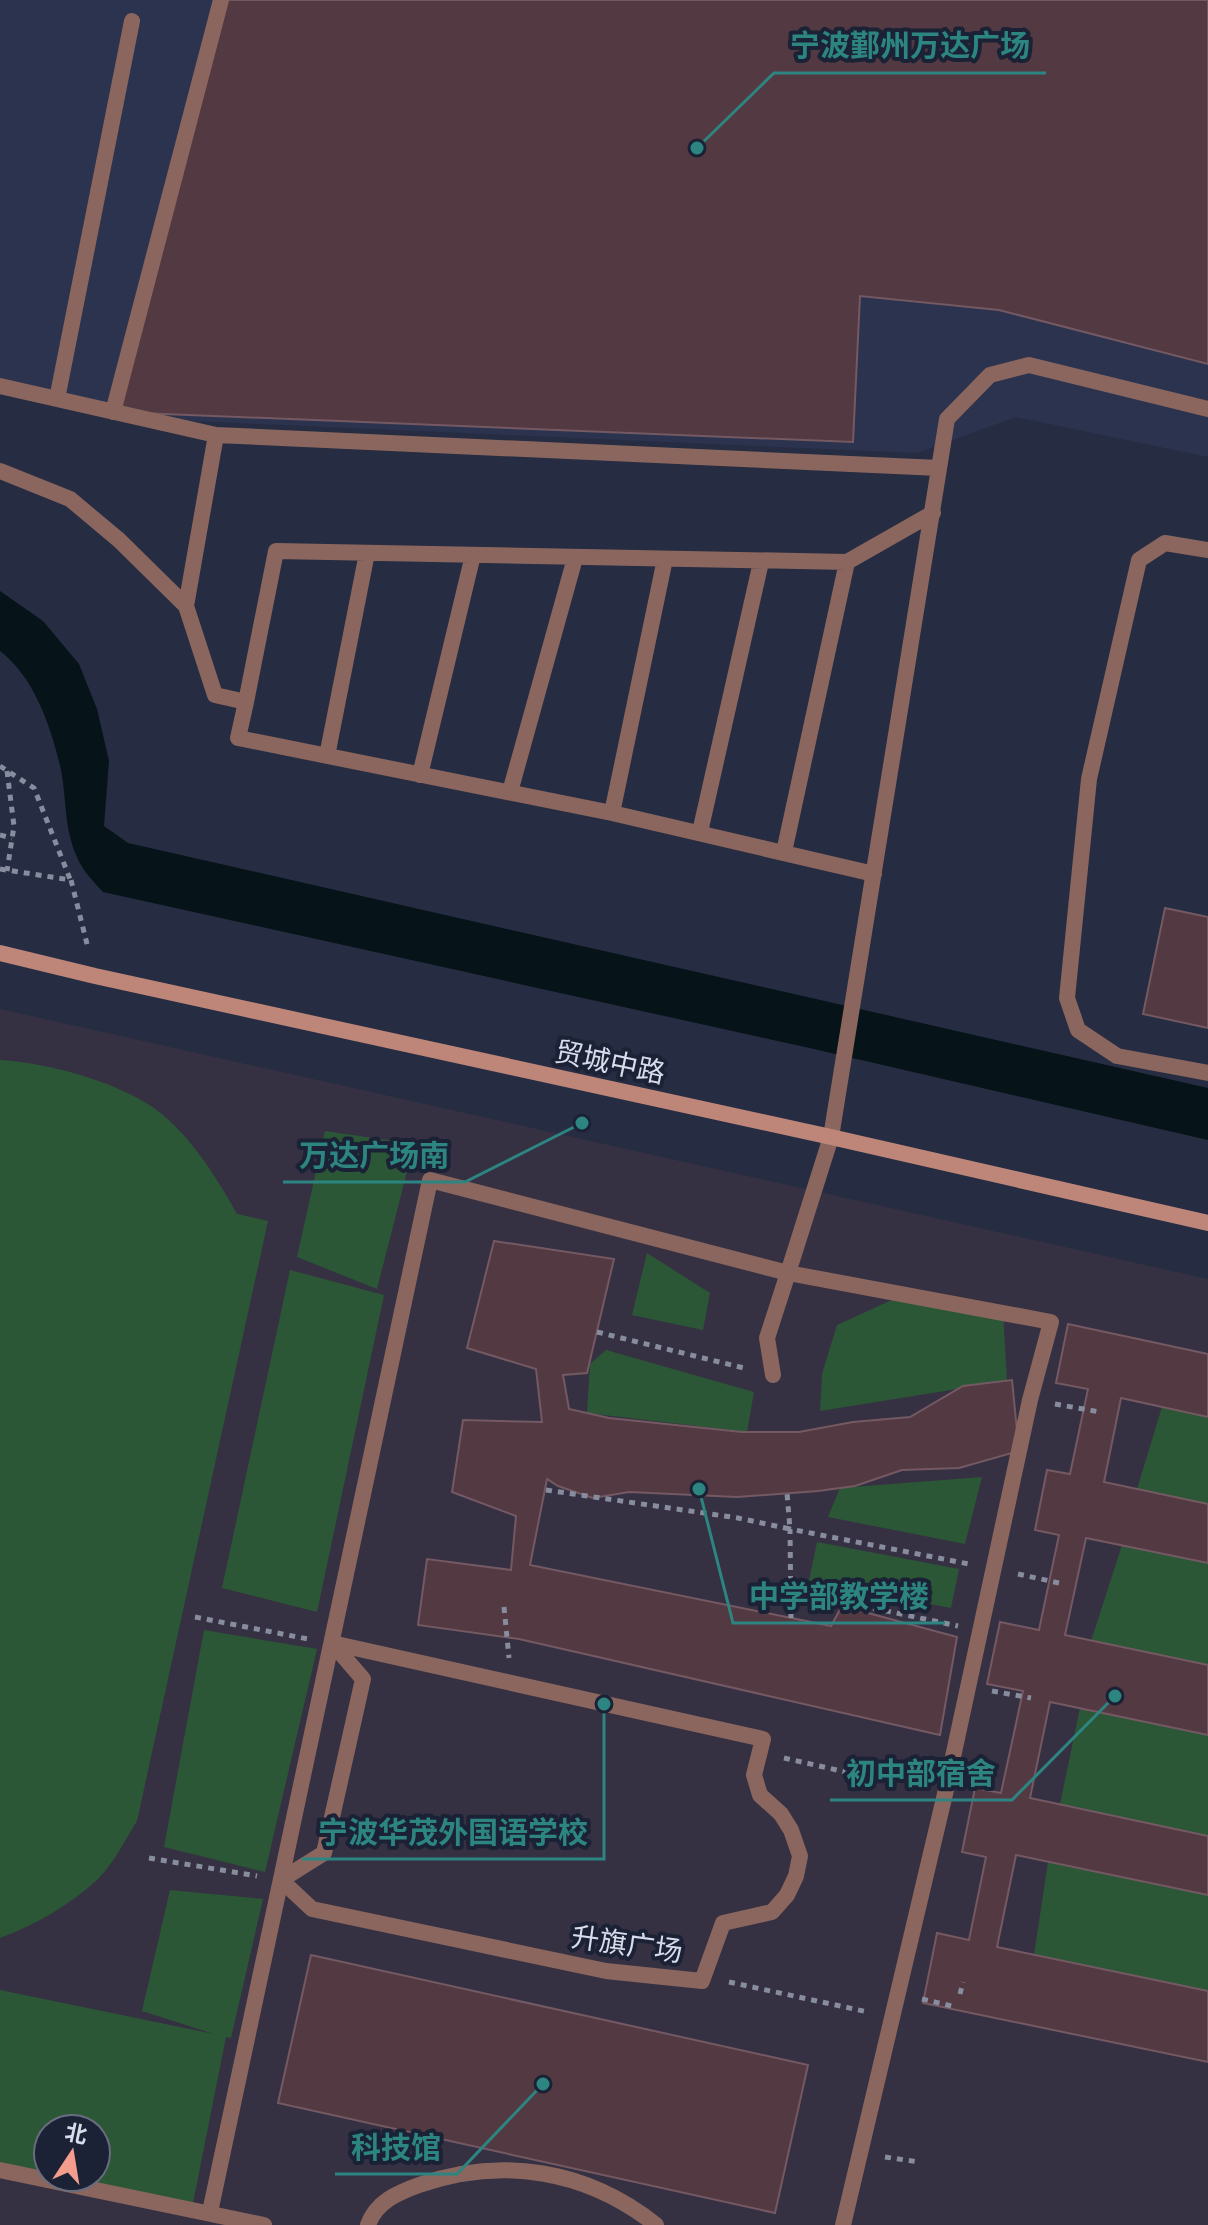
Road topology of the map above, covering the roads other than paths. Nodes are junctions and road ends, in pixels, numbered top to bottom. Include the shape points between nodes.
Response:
1 (221, 0) edge
2 (132, 21) dead end
3 (0, 386) edge
4 (57, 399) junction
5 (1208, 409) edge
6 (113, 412) junction
7 (216, 435) junction
8 (939, 468) junction
9 (0, 471) edge
10 (933, 513) junction
11 (1208, 550) edge
12 (367, 553) junction
13 (473, 555) junction
14 (575, 558) junction
15 (665, 559) junction
16 (761, 562) junction
17 (847, 562) junction
18 (186, 606) junction
19 (246, 702) junction
20 (327, 756) junction
21 (420, 775) junction
22 (510, 792) junction
23 (612, 813) junction
24 (700, 832) junction
25 (784, 852) junction
26 (874, 874) junction
27 (0, 953) edge
28 (1208, 1073) edge
29 (831, 1137) junction
30 (1208, 1223) edge
31 (788, 1273) junction
32 (773, 1375) road end
33 (332, 1643) junction
34 (281, 1880) junction
35 (0, 2170) edge
36 (210, 2212) junction
37 (264, 2225) edge
38 (368, 2225) edge
39 (656, 2225) edge
40 (843, 2225) edge

1 - 6 street
2 - 4 street
3 - 4 street
4 - 6 street
5 - 8 street via 1029,365 990,375 947,419
6 - 7 street
7 - 8 street
7 - 18 street
8 - 10 street
9 - 18 street via 70,499
10 - 17 street
10 - 26 street
11 - 28 street via 1165,543 1139,560 1089,779 1067,998 1078,1030 1117,1056
12 - 13 street
12 - 19 street via 276,551
12 - 20 street
13 - 14 street
13 - 21 street
14 - 15 street
14 - 22 street
15 - 16 street
15 - 23 street
16 - 17 street
16 - 24 street
17 - 25 street
18 - 19 street via 215,695
19 - 20 street via 238,738
20 - 21 street
21 - 22 street
22 - 23 street
23 - 24 street
24 - 25 street
25 - 26 street
26 - 29 street
27 - 29 main road, 贸城中路
29 - 30 main road, 贸城中路
29 - 31 street
31 - 32 street via 767,1338
31 - 33 street via 430,1180
31 - 40 street via 1051,1322
33 - 34 street
33 - 34 street via 363,1679 324,1853
33 - 34 street, 升旗广场 via 763,1739 754,1775 760,1795 791,1830 800,1856 796,1876 772,1912 723,1923 702,1981 606,1971 312,1909
34 - 36 street
35 - 36 street
36 - 37 street
38 - 39 street via 387,2198 412,2187 445,2176 516,2168 595,2187

